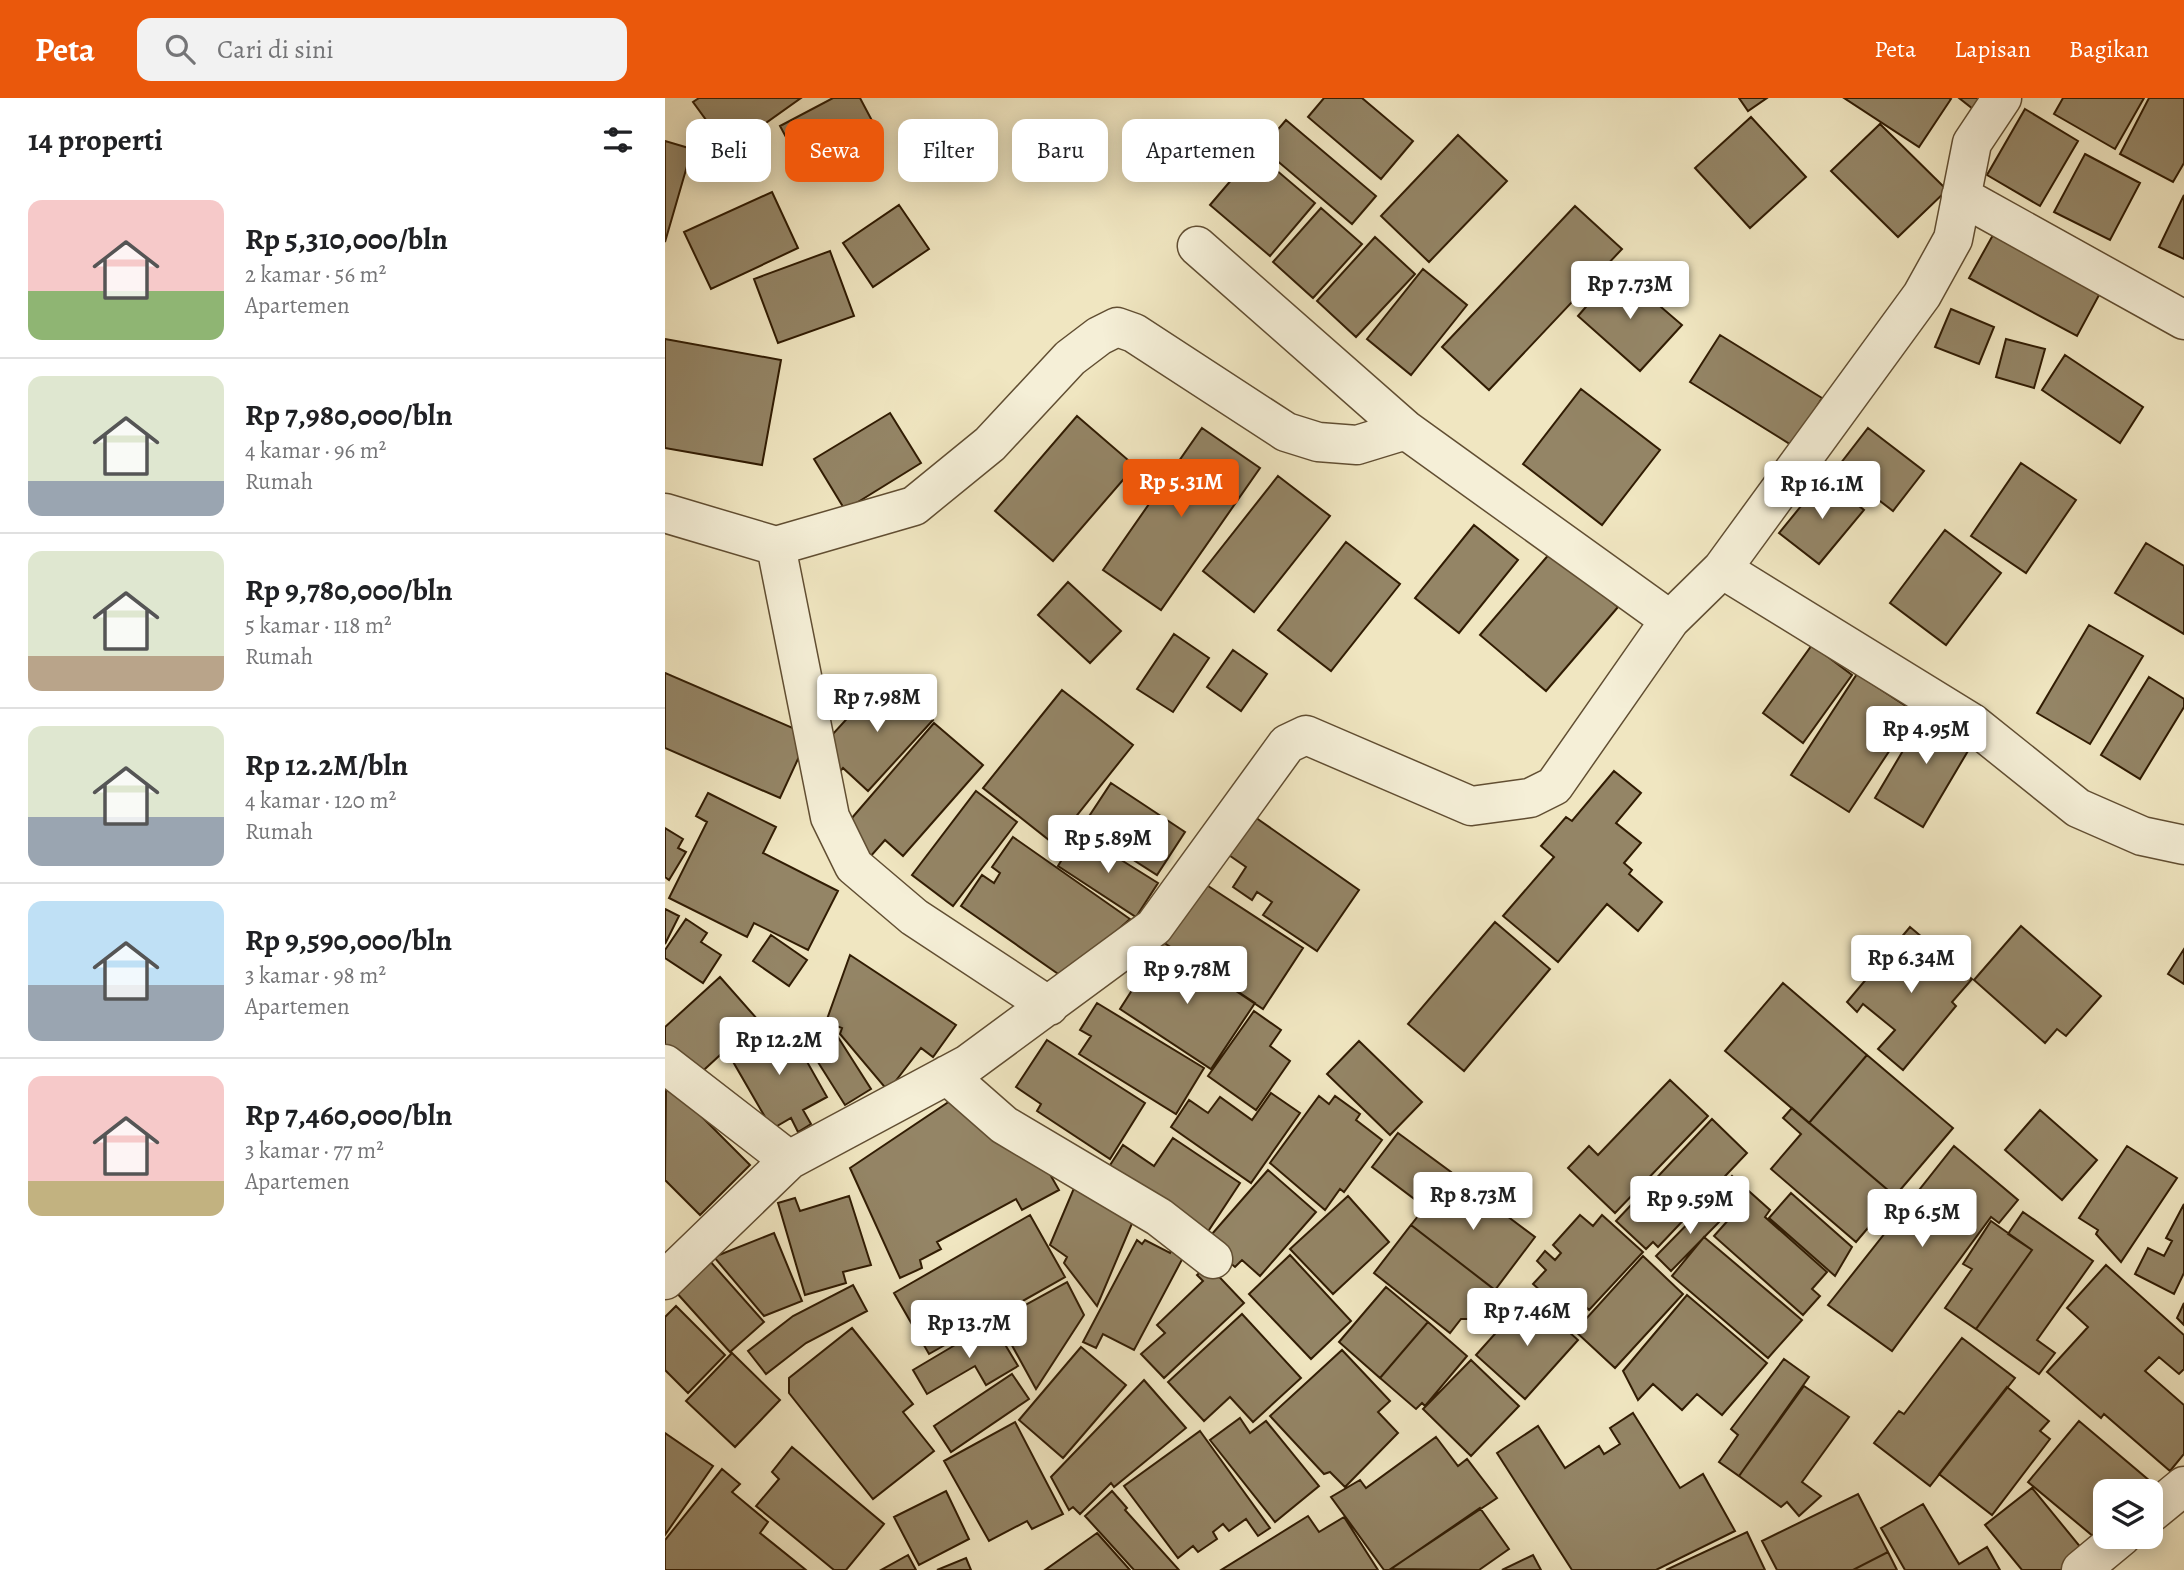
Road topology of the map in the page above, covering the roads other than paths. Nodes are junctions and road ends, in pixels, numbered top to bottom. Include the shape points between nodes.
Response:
1 (2002, 98) edge
2 (1961, 196) junction
3 (1197, 246) dead end
4 (2184, 320) edge
5 (1406, 430) junction
6 (665, 513) edge
7 (776, 546) junction
8 (1722, 569) junction
9 (1670, 620) junction
10 (2184, 845) edge
11 (1049, 1006) junction
12 (665, 1064) edge
13 (947, 1076) junction
14 (789, 1160) junction
15 (1213, 1259) dead end
16 (665, 1280) edge
17 (2184, 1486) edge
18 (2163, 1503) edge
19 (2106, 1549) edge
20 (2081, 1570) edge

1 - 2 street via 1972,144
2 - 4 street
2 - 8 street via 1953,239 1922,295
3 - 5 street
5 - 7 street via 1357,444 1318,442 1286,432 1134,333 1117,327 1070,358 990,444 914,506
5 - 9 street
6 - 7 street
7 - 11 street via 830,817 854,866 914,917
8 - 9 street
8 - 10 street via 1972,723 2078,807 2142,836
9 - 11 street via 1554,786 1530,798 1471,806 1339,746 1305,735 1287,744 1154,927
11 - 13 street
12 - 14 street
13 - 14 street
13 - 15 street via 1004,1125 1159,1217
14 - 16 street
17 - 18 street
19 - 20 street

